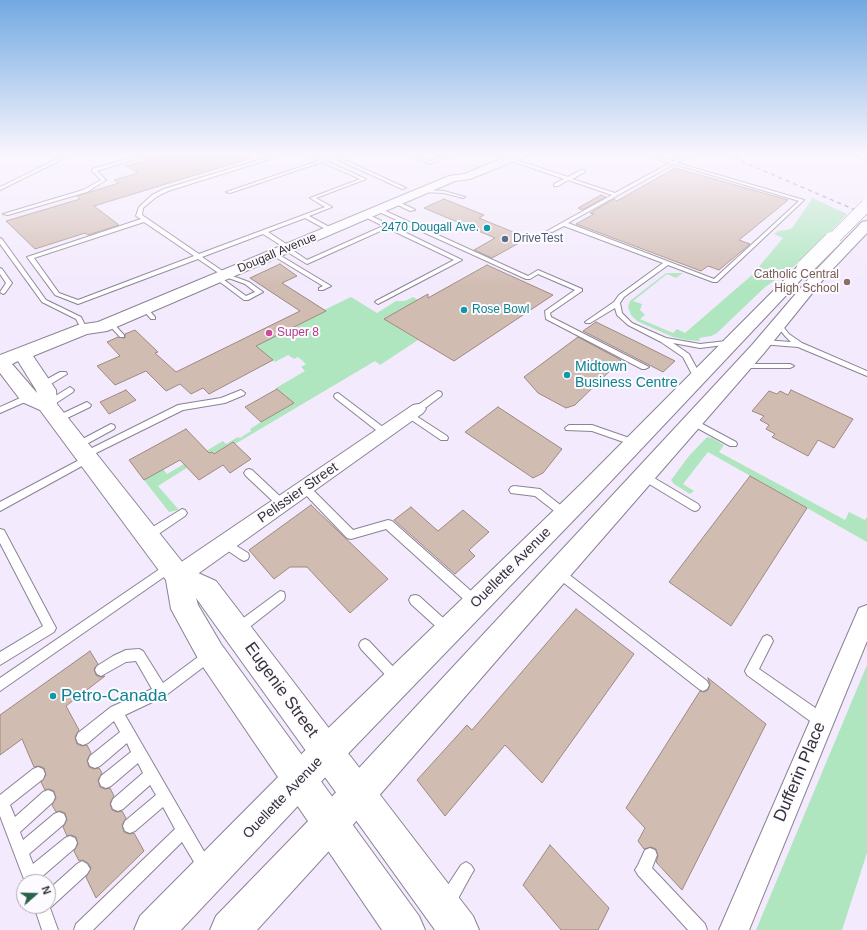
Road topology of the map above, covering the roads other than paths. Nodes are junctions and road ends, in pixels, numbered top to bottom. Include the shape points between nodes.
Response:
1 (60, 198) edge
2 (151, 198) edge
3 (313, 198) edge
4 (405, 198) edge
5 (611, 198) edge
6 (796, 198) edge
7 (396, 202) junction
8 (867, 205) edge
9 (379, 210) junction
10 (412, 210) dead end
11 (6, 214) dead end
12 (305, 216) junction
13 (365, 216) junction
14 (144, 220) junction
15 (564, 224) junction
16 (867, 225) edge
17 (387, 226) junction
18 (331, 230) junction
19 (550, 231) dead end
20 (264, 232) junction
21 (0, 240) edge
22 (283, 250) junction
23 (198, 257) junction
24 (667, 263) junction
25 (0, 270) edge
26 (813, 270) junction
27 (221, 276) junction
28 (321, 289) dead end
29 (3, 292) dead end
30 (378, 302) dead end
31 (617, 304) junction
32 (588, 322) dead end
33 (99, 326) junction
34 (772, 333) junction
35 (122, 336) dead end
36 (664, 340) junction
37 (732, 342) junction
38 (799, 345) junction
39 (25, 358) junction
40 (743, 366) junction
41 (790, 366) dead end
42 (2, 367) edge
43 (645, 368) dead end
44 (63, 374) dead end
45 (867, 374) edge
46 (698, 378) junction
47 (70, 390) dead end
48 (241, 393) dead end
49 (438, 394) dead end
50 (338, 396) dead end
51 (44, 401) junction
52 (87, 405) dead end
53 (0, 410) edge
54 (414, 412) junction
55 (693, 422) junction
56 (111, 427) dead end
57 (569, 428) dead end
58 (384, 432) junction
59 (444, 438) dead end
60 (635, 443) junction
61 (733, 444) dead end
62 (84, 453) junction
63 (249, 473) dead end
64 (644, 476) junction
65 (306, 488) junction
66 (514, 490) dead end
67 (282, 504) junction
68 (0, 507) edge
69 (694, 507) dead end
70 (182, 513) dead end
71 (565, 514) junction
72 (0, 533) edge
73 (147, 536) junction
74 (226, 544) junction
75 (244, 556) dead end
76 (174, 571) junction
77 (558, 572) junction
78 (280, 596) dead end
79 (415, 600) dead end
80 (476, 603) junction
81 (867, 615) edge
82 (236, 630) junction
83 (449, 631) junction
84 (767, 641) dead end
85 (366, 645) dead end
86 (211, 654) junction
87 (0, 659) edge
88 (101, 670) dead end
89 (398, 681) junction
90 (0, 685) edge
91 (703, 686) dead end
92 (160, 692) junction
93 (116, 712) junction
94 (822, 721) junction
95 (129, 733) junction
96 (83, 738) dead end
97 (140, 753) junction
98 (327, 753) junction
99 (95, 761) dead end
100 (38, 774) dead end
101 (152, 774) junction
102 (299, 780) junction
103 (106, 781) dead end
104 (358, 794) junction
105 (165, 796) junction
106 (48, 797) dead end
107 (1, 802) edge
108 (118, 804) dead end
109 (59, 819) dead end
110 (330, 824) junction
111 (130, 826) dead end
112 (12, 829) junction
113 (184, 830) junction
114 (70, 843) dead end
115 (20, 852) junction
116 (650, 855) dead end
117 (82, 869) dead end
118 (466, 870) dead end
119 (30, 874) edge
120 (37, 874) edge
121 (209, 874) junction
122 (56, 893) edge
123 (46, 914) edge
124 (451, 919) edge
125 (50, 930) edge
126 (82, 930) edge
127 (154, 930) edge
128 (230, 930) edge
129 (405, 930) edge
130 (699, 930) edge
131 (734, 930) edge

1 - 11 lane
2 - 14 lane via 141,208 139,216
3 - 12 lane via 329,207
4 - 7 main road, Dougall Avenue
5 - 15 lane
6 - 24 lane via 802,200 716,281
7 - 9 main road, Dougall Avenue
7 - 10 lane
8 - 26 main road, Ouellette Avenue, bridge
9 - 13 main road, Dougall Avenue
9 - 43 lane via 528,278 538,272 580,290 547,312 548,318
12 - 18 lane
12 - 20 lane
13 - 17 lane
13 - 18 main road, Dougall Avenue
14 - 23 lane
14 - 23 lane via 30,257 58,294 78,302
15 - 19 lane
15 - 24 lane
16 - 26 main road, Ouellette Avenue
17 - 22 lane via 307,262
17 - 30 lane via 459,260
18 - 22 main road, Dougall Avenue
20 - 22 lane
20 - 23 lane
21 - 33 lane via 44,301
22 - 27 main road, Dougall Avenue
22 - 28 lane via 328,286
23 - 27 lane
24 - 31 lane via 621,296
25 - 29 lane via 9,283
26 - 34 main road, Ouellette Avenue
26 - 37 main road, Ouellette Avenue
27 - 27 lane via 246,299 260,292 247,283
27 - 33 main road, Dougall Avenue via 149,313
31 - 32 lane
31 - 36 lane via 619,314 630,324
33 - 35 lane
33 - 39 main road, Dougall Avenue via 93,336
34 - 38 lane
34 - 38 lane via 787,335
34 - 40 main road, Ouellette Avenue
36 - 37 lane via 700,346
36 - 46 lane via 686,356
37 - 46 main road, Ouellette Avenue
38 - 45 lane
39 - 42 main road, Dougall Avenue
39 - 51 main road, Eugenie Street
40 - 41 lane
40 - 55 main road, Ouellette Avenue
42 - 51 main road, Eugenie Street
44 - 51 lane
46 - 60 main road, Ouellette Avenue
47 - 51 lane
48 - 62 lane via 222,401 181,407
49 - 54 lane
50 - 58 lane
51 - 52 lane
51 - 53 lane
51 - 62 main road, Eugenie Street
54 - 58 street, Pelissier Street
54 - 59 lane
55 - 61 lane
55 - 64 main road, Ouellette Avenue
56 - 62 lane
57 - 60 lane via 592,428
58 - 65 street, Pelissier Street
60 - 71 main road, Ouellette Avenue
62 - 68 lane
62 - 73 main road, Eugenie Street
63 - 67 lane
64 - 69 lane
64 - 77 main road, Ouellette Avenue
65 - 67 street, Pelissier Street
65 - 80 lane via 351,535 388,524
66 - 71 lane via 537,492
67 - 74 street, Pelissier Street
70 - 73 lane
71 - 80 main road, Ouellette Avenue
72 - 87 lane via 50,628
73 - 76 main road, Eugenie Street
74 - 75 lane
74 - 76 street, Pelissier Street
76 - 82 main road, Eugenie Street via 207,590
76 - 86 main road, Eugenie Street via 185,609
76 - 90 lane
77 - 91 lane
77 - 104 main road, Ouellette Avenue
78 - 82 lane
79 - 83 lane
80 - 83 main road, Ouellette Avenue
81 - 94 street, Dufferin Place
82 - 98 main road, Eugenie Street
83 - 89 main road, Ouellette Avenue
84 - 94 lane via 751,671
85 - 89 lane
86 - 92 lane
86 - 102 main road, Eugenie Street
88 - 92 lane via 126,656 139,655
89 - 98 main road, Ouellette Avenue
92 - 93 lane
93 - 95 lane
93 - 96 lane
94 - 131 street, Dufferin Place
95 - 97 lane
95 - 99 lane
97 - 101 lane
97 - 103 lane
98 - 102 main road, Ouellette Avenue
98 - 104 main road, Eugenie Street
100 - 107 lane
101 - 105 lane
101 - 108 lane
102 - 110 main road, Eugenie Street
102 - 121 main road, Ouellette Avenue
104 - 110 main road, Ouellette Avenue
104 - 124 main road, Eugenie Street
105 - 111 lane
105 - 113 lane
106 - 112 lane
107 - 112 lane
109 - 115 lane
110 - 128 main road, Ouellette Avenue
110 - 129 main road, Eugenie Street
112 - 115 lane
113 - 121 lane
113 - 126 lane
114 - 120 lane
115 - 119 lane
116 - 130 lane via 643,870
117 - 122 lane
118 - 124 lane
121 - 127 main road, Ouellette Avenue
123 - 125 lane

